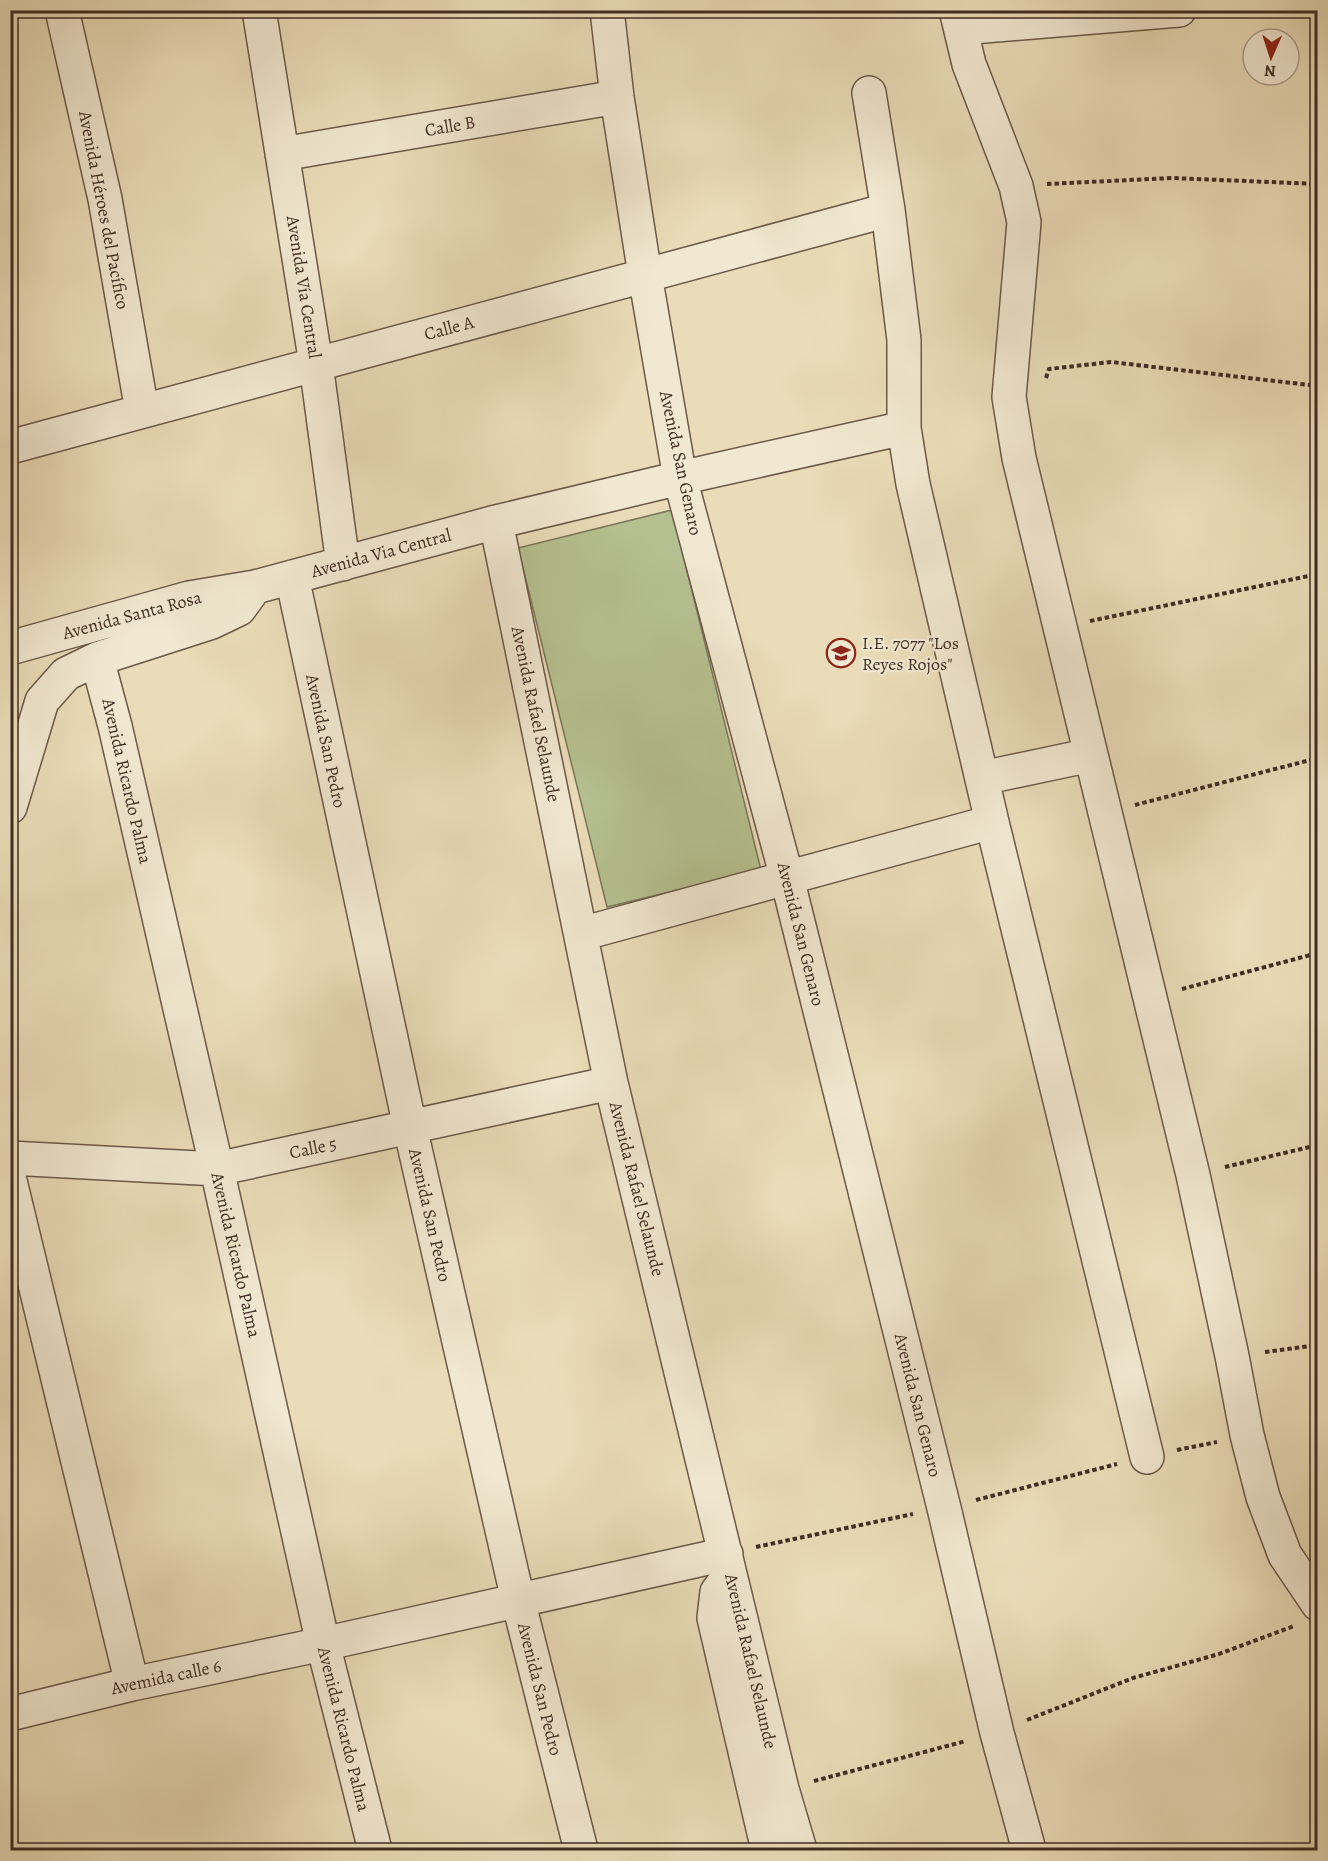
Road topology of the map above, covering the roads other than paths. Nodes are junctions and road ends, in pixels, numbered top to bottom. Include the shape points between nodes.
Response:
1 (62, 10) edge
2 (259, 10) edge
3 (607, 10) edge
4 (1179, 10) edge
5 (959, 19) edge
6 (869, 93) dead end
7 (617, 97) junction
8 (282, 154) junction
9 (888, 210) junction
10 (645, 275) junction
11 (316, 364) junction
12 (142, 411) junction
13 (904, 428) junction
14 (10, 447) edge
15 (680, 478) junction
16 (496, 522) junction
17 (343, 564) junction
18 (292, 577) junction
19 (255, 587) junction
20 (10, 648) edge
21 (97, 659) junction
22 (1091, 754) junction
23 (982, 778) junction
24 (10, 807) edge
25 (992, 822) junction
26 (787, 878) junction
27 (581, 934) junction
28 (611, 1083) junction
29 (410, 1127) junction
30 (10, 1158) edge
31 (217, 1169) junction
32 (10, 1181) edge
33 (1147, 1457) road end
34 (728, 1564) junction
35 (518, 1600) junction
36 (1306, 1615) edge
37 (323, 1644) junction
38 (132, 1684) junction
39 (10, 1714) edge
40 (375, 1851) edge
41 (581, 1851) edge
42 (768, 1851) edge
43 (800, 1851) edge
44 (1029, 1851) edge

1 - 12 street, Avenida Héroes del Pacífico via 105,199
2 - 8 street, Avenida Vía Central
3 - 7 street, Avenida San Genaro
4 - 5 street
5 - 22 street via 969,64 1016,186 1024,222 1009,397 1019,458
6 - 9 street
7 - 8 street, Calle B
7 - 10 street, Avenida San Genaro
8 - 11 street, Avenida Vía Central
9 - 10 street, Calle A
9 - 13 street via 904,340
10 - 11 street, Calle A
10 - 15 street, Avenida San Genaro
11 - 12 street, Calle A
11 - 17 street, Avenida Vía Central
12 - 14 street, Calle A
13 - 15 street, Avenida Via Central
13 - 23 street via 913,484
15 - 16 street, Avenida Via Central
15 - 26 street, Avenida San Genaro
16 - 17 street, Avenida Via Central
16 - 27 street, Avenida Rafael Selaunde
17 - 18 street, Avenida Via Central
18 - 19 street, Avenida Via Central
18 - 29 street, Avenida San Pedro
19 - 20 street, Avenida Santa Rosa via 189,598
19 - 21 street via 239,609 212,622
21 - 24 street, Avenida Santa Rosa via 66,674 42,701
21 - 31 street, Avenida Ricardo Palma
22 - 23 street
22 - 36 street via 1193,1175 1247,1435 1263,1497
23 - 25 street
25 - 26 street
25 - 33 street
26 - 27 street
26 - 44 street, Avenida San Genaro
27 - 28 street, Avenida Rafael Selaunde
28 - 29 street, Calle 5
28 - 34 street, Avenida Rafael Selaunde
29 - 31 street, Calle 5
29 - 35 street, Avenida San Pedro
30 - 31 street, Calle 5
31 - 37 street, Avenida Ricardo Palma
32 - 38 street
34 - 35 street, Avemida calle 6
34 - 42 street via 717,1592 714,1618
34 - 43 street, Avenida Rafael Selaunde
35 - 37 street, Avemida calle 6
35 - 41 street, Avenida San Pedro
37 - 38 street, Avemida calle 6
37 - 40 street, Avenida Ricardo Palma
38 - 39 street, Avemida calle 6

